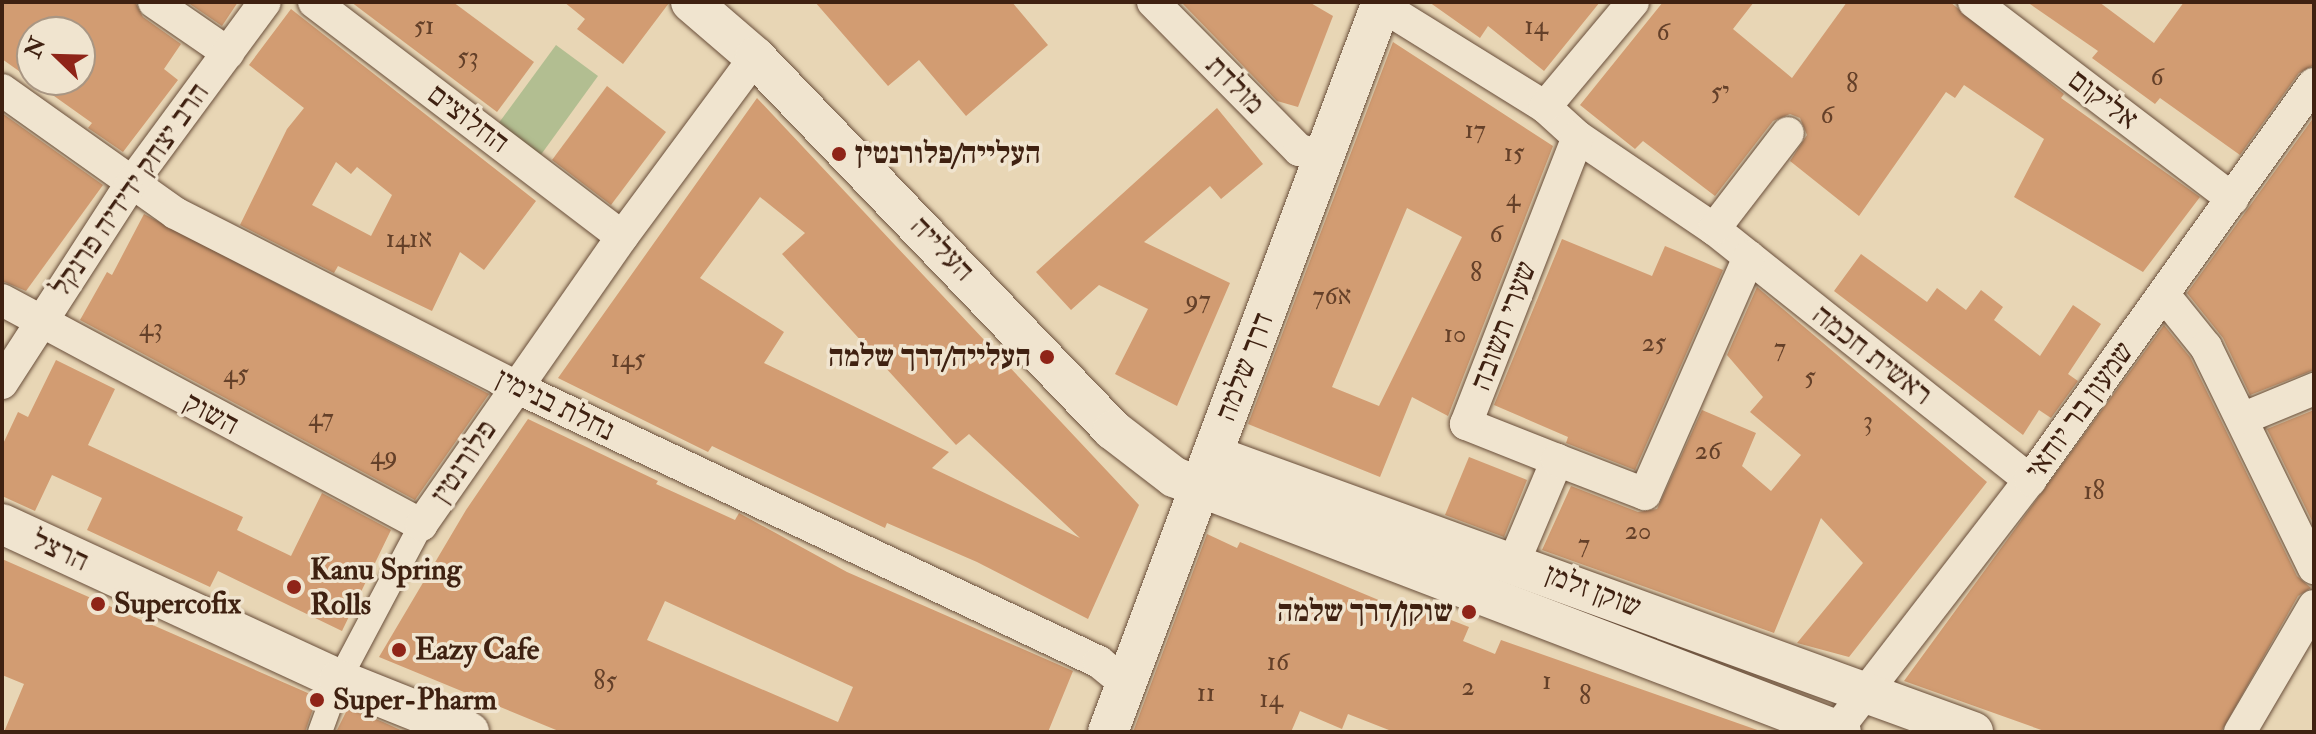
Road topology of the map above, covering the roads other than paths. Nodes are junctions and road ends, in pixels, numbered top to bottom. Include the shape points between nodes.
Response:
1 (154, 2) edge
2 (265, 2) edge
3 (314, 2) edge
4 (691, 2) edge
5 (1153, 2) edge
6 (1383, 2) edge
7 (1633, 2) edge
8 (1974, 2) edge
9 (228, 53) junction
10 (755, 57) junction
11 (2314, 84) edge
12 (2, 90) edge
13 (1545, 107) junction
14 (1788, 133) dead end
15 (1578, 137) junction
16 (1324, 156) junction
17 (130, 185) junction
18 (2233, 199) junction
19 (1714, 229) junction
20 (622, 237) junction
21 (1749, 257) junction
22 (2164, 295) junction
23 (2, 300) edge
24 (37, 322) junction
25 (2, 383) edge
26 (516, 387) junction
27 (2314, 389) edge
28 (2244, 418) junction
29 (1557, 460) junction
30 (1205, 472) junction
31 (2030, 480) junction
32 (2, 524) edge
33 (421, 525) junction
34 (1514, 562) junction
35 (2314, 568) edge
36 (2314, 606) edge
37 (339, 680) junction
38 (1127, 685) junction
39 (1865, 693) junction
40 (1780, 719) edge
41 (1838, 731) edge
42 (320, 732) edge
43 (469, 732) edge
44 (1108, 732) edge
45 (1973, 732) edge
46 (2240, 732) edge

1 - 9 street
2 - 9 street, הרב יצחק ידידיה פרנקל
3 - 20 street, החלוצים
4 - 10 street, העלייה
5 - 16 street, מולדת via 1299,150
6 - 13 street, ראשית חכמה
6 - 16 street, דרך שלמה
7 - 13 street
8 - 18 street, אליקום
9 - 17 street, הרב יצחק ידידיה פרנקל
10 - 20 street, פלורנטין
10 - 30 street, העלייה via 1113,430
11 - 18 street, שמעון בר יוחאי
12 - 17 street, נחלת בנימין
13 - 15 street, ראשית חכמה
14 - 19 street
15 - 19 street, ראשית חכמה
15 - 29 street, שערי תשובה via 1466,424
16 - 30 street, דרך שלמה
17 - 24 street, הרב יצחק ידידיה פרנקל
17 - 26 street, נחלת בנימין
18 - 22 street, שמעון בר יוחאי
19 - 21 street, ראשית חכמה
20 - 26 street, פלורנטין
21 - 29 street, שערי תשובה via 1645,494
21 - 31 street, ראשית חכמה
22 - 28 street via 2206,347
22 - 31 street, שמעון בר יוחאי
23 - 24 street, השוק
24 - 25 street, הרב יצחק ידידיה פרנקל
24 - 33 street, השוק
26 - 33 street, פלורנטין
26 - 38 street, נחלת בנימין via 1099,662
27 - 28 street
28 - 35 street
29 - 34 street
30 - 34 street, שוקן זלמן
30 - 38 street, דרך שלמה
30 - 40 street, שוקן זלמן
31 - 39 street, שמעון בר יוחאי
32 - 37 street, הרצל
33 - 37 street, פלורנטין
34 - 39 street, שוקן זלמן
36 - 46 street
37 - 42 street, פלורנטין
37 - 43 street, הרצל
38 - 44 street, דרך שלמה
39 - 41 street, שמעון בר יוחאי
39 - 45 street, שוקן זלמן
40 - 41 street, שוקן זלמן

